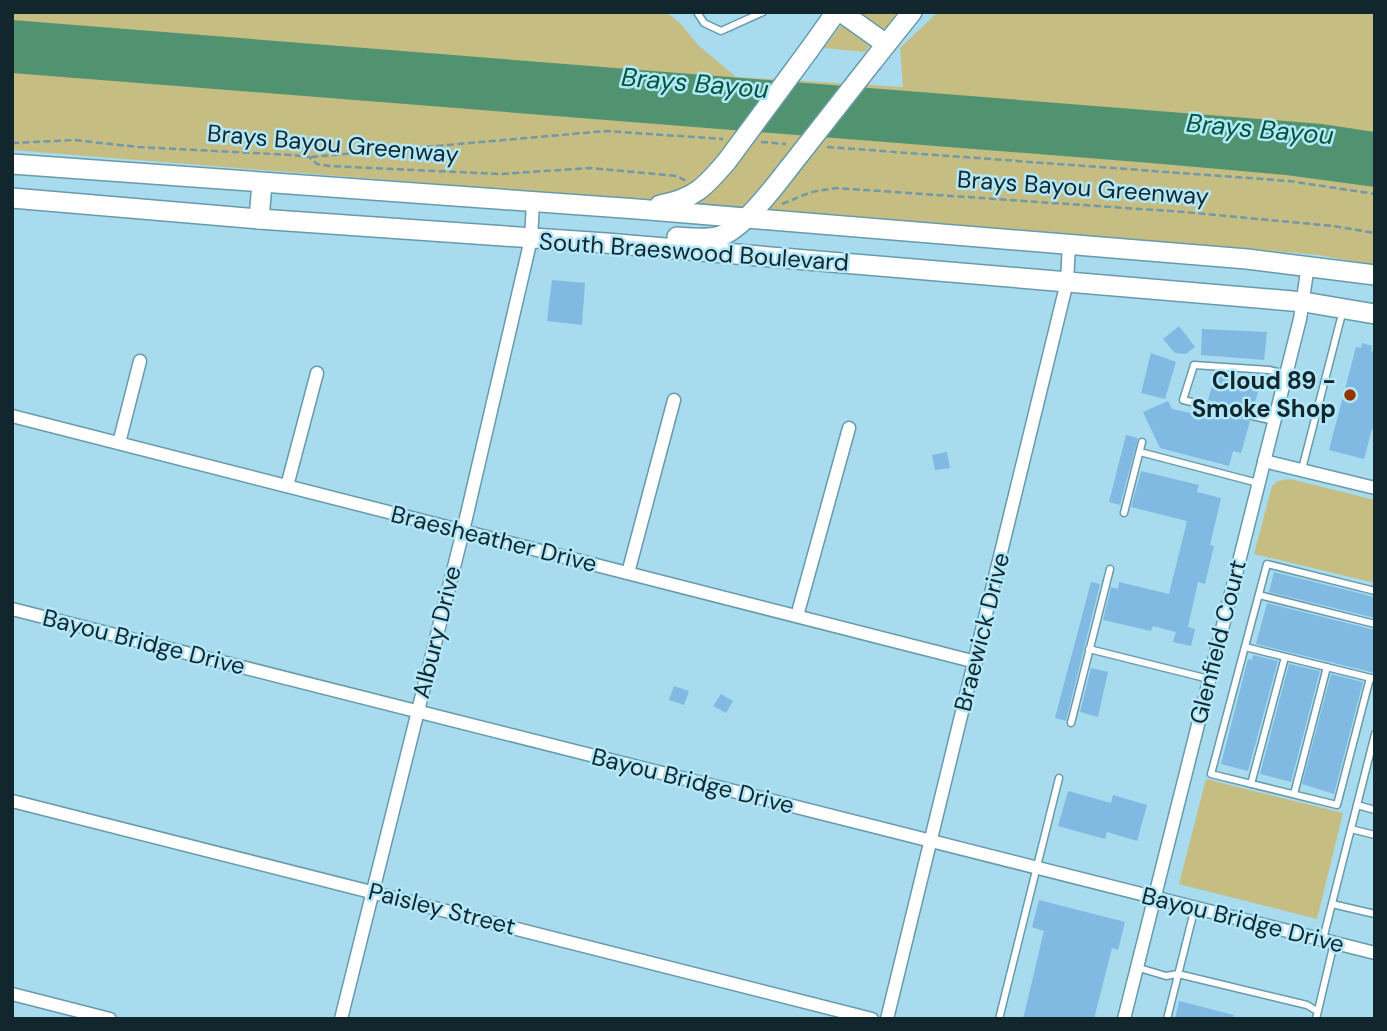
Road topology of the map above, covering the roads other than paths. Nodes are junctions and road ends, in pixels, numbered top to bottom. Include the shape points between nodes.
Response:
1 (698, 12) edge
2 (763, 12) edge
3 (839, 12) edge
4 (912, 12) edge
5 (886, 44) junction
6 (12, 164) edge
7 (262, 183) junction
8 (774, 187) junction
9 (12, 198) edge
10 (533, 203) junction
11 (637, 209) junction
12 (260, 219) junction
13 (745, 219) junction
14 (801, 223) junction
15 (531, 239) junction
16 (607, 243) junction
17 (1069, 244) junction
18 (1308, 265) junction
19 (1375, 275) edge
20 (1066, 282) junction
21 (1304, 302) junction
22 (1344, 309) junction
23 (1375, 314) edge
24 (141, 360) dead end
25 (317, 373) dead end
26 (1286, 374) junction
27 (674, 400) dead end
28 (1278, 404) junction
29 (1317, 414) junction
30 (12, 416) edge
31 (1274, 421) junction
32 (849, 428) dead end
33 (1142, 442) dead end
34 (119, 443) junction
35 (1140, 452) junction
36 (1264, 461) junction
37 (1301, 470) junction
38 (1258, 482) junction
39 (287, 486) junction
40 (1374, 486) edge
41 (1124, 513) dead end
42 (463, 531) junction
43 (1110, 569) dead end
44 (628, 573) junction
45 (1375, 591) edge
46 (1259, 594) junction
47 (12, 608) edge
48 (797, 616) junction
49 (1375, 624) edge
50 (1245, 647) junction
51 (1089, 649) junction
52 (1285, 657) junction
53 (976, 662) junction
54 (1327, 667) junction
55 (1209, 679) junction
56 (1372, 679) edge
57 (417, 711) junction
58 (1071, 723) dead end
59 (1375, 734) edge
60 (1059, 778) dead end
61 (1251, 784) junction
62 (1294, 794) junction
63 (12, 801) edge
64 (1357, 805) junction
65 (1375, 810) edge
66 (1351, 829) junction
67 (1375, 835) edge
68 (931, 841) junction
69 (1037, 867) junction
70 (371, 891) junction
71 (1154, 897) junction
72 (1332, 904) junction
73 (1195, 907) junction
74 (1375, 914) edge
75 (1329, 942) junction
76 (1375, 953) edge
77 (1136, 968) junction
78 (1178, 974) junction
79 (12, 994) edge
80 (1316, 1015) edge
81 (110, 1019) edge
82 (341, 1019) edge
83 (872, 1019) edge
84 (887, 1019) edge
85 (999, 1019) edge
86 (1124, 1019) edge
87 (1167, 1019) edge

1 - 2 lane via 704,23 721,32
3 - 5 main road
3 - 11 main road, bridge via 727,161 698,192 679,202
4 - 5 main road
5 - 8 main road, bridge
6 - 7 main road, South Braeswood Boulevard
7 - 10 main road, South Braeswood Boulevard
7 - 12 main road
8 - 13 main road
8 - 14 main road via 781,205
9 - 12 main road, South Braeswood Boulevard
10 - 11 main road, South Braeswood Boulevard
10 - 15 street, Albury Drive
11 - 13 main road, South Braeswood Boulevard
12 - 15 main road, South Braeswood Boulevard
13 - 14 main road, South Braeswood Boulevard
13 - 16 main road via 719,237 635,236
14 - 17 main road, South Braeswood Boulevard
15 - 16 main road, South Braeswood Boulevard
15 - 42 street, Albury Drive
16 - 20 main road, South Braeswood Boulevard
17 - 18 main road, South Braeswood Boulevard
17 - 20 street, Braewick Drive
18 - 19 main road, South Braeswood Boulevard
18 - 21 street, Glenfield Court
20 - 21 main road, South Braeswood Boulevard
20 - 53 street, Braewick Drive
21 - 22 main road, South Braeswood Boulevard
21 - 26 street, Glenfield Court
22 - 23 main road, South Braeswood Boulevard
22 - 29 lane
24 - 34 street
25 - 39 street
26 - 28 street, Glenfield Court
26 - 31 lane via 1194,365 1182,400
27 - 44 street
28 - 29 lane
28 - 31 street, Glenfield Court
29 - 37 lane
30 - 34 street, Braesheather Drive
31 - 36 street, Glenfield Court
32 - 48 street
33 - 35 lane
34 - 39 street, Braesheather Drive
35 - 38 lane
35 - 41 lane
36 - 37 street
36 - 38 street, Glenfield Court
37 - 40 street
38 - 55 street, Glenfield Court
39 - 42 street, Braesheather Drive
42 - 44 street, Braesheather Drive
42 - 57 street, Albury Drive
43 - 51 lane
44 - 48 street, Braesheather Drive
45 - 46 lane via 1267,564
46 - 49 lane
46 - 50 lane
47 - 57 street, Bayou Bridge Drive
48 - 53 street, Braesheather Drive
50 - 52 lane
50 - 61 lane via 1211,774
51 - 55 lane
51 - 58 lane
52 - 54 lane
52 - 61 lane
53 - 68 street, Braewick Drive
54 - 56 lane
54 - 62 lane
55 - 71 street, Glenfield Court
56 - 62 lane via 1337,805
57 - 68 street, Bayou Bridge Drive
57 - 70 street, Albury Drive
59 - 64 lane
60 - 69 lane
61 - 62 lane
63 - 70 street, Paisley Street
64 - 65 lane
64 - 66 lane
66 - 67 lane
66 - 72 lane
68 - 69 street, Bayou Bridge Drive
68 - 84 street, Braewick Drive
69 - 71 street, Bayou Bridge Drive
69 - 85 lane
70 - 82 street, Albury Drive
70 - 83 street, Paisley Street
71 - 73 street, Bayou Bridge Drive
71 - 77 street, Glenfield Court
72 - 74 lane
72 - 75 lane
73 - 75 street, Bayou Bridge Drive
73 - 78 lane
75 - 76 street, Bayou Bridge Drive
75 - 80 lane
77 - 78 lane via 1166,976
77 - 86 street, Glenfield Court
78 - 80 lane via 1307,1005
78 - 87 lane
79 - 81 street

